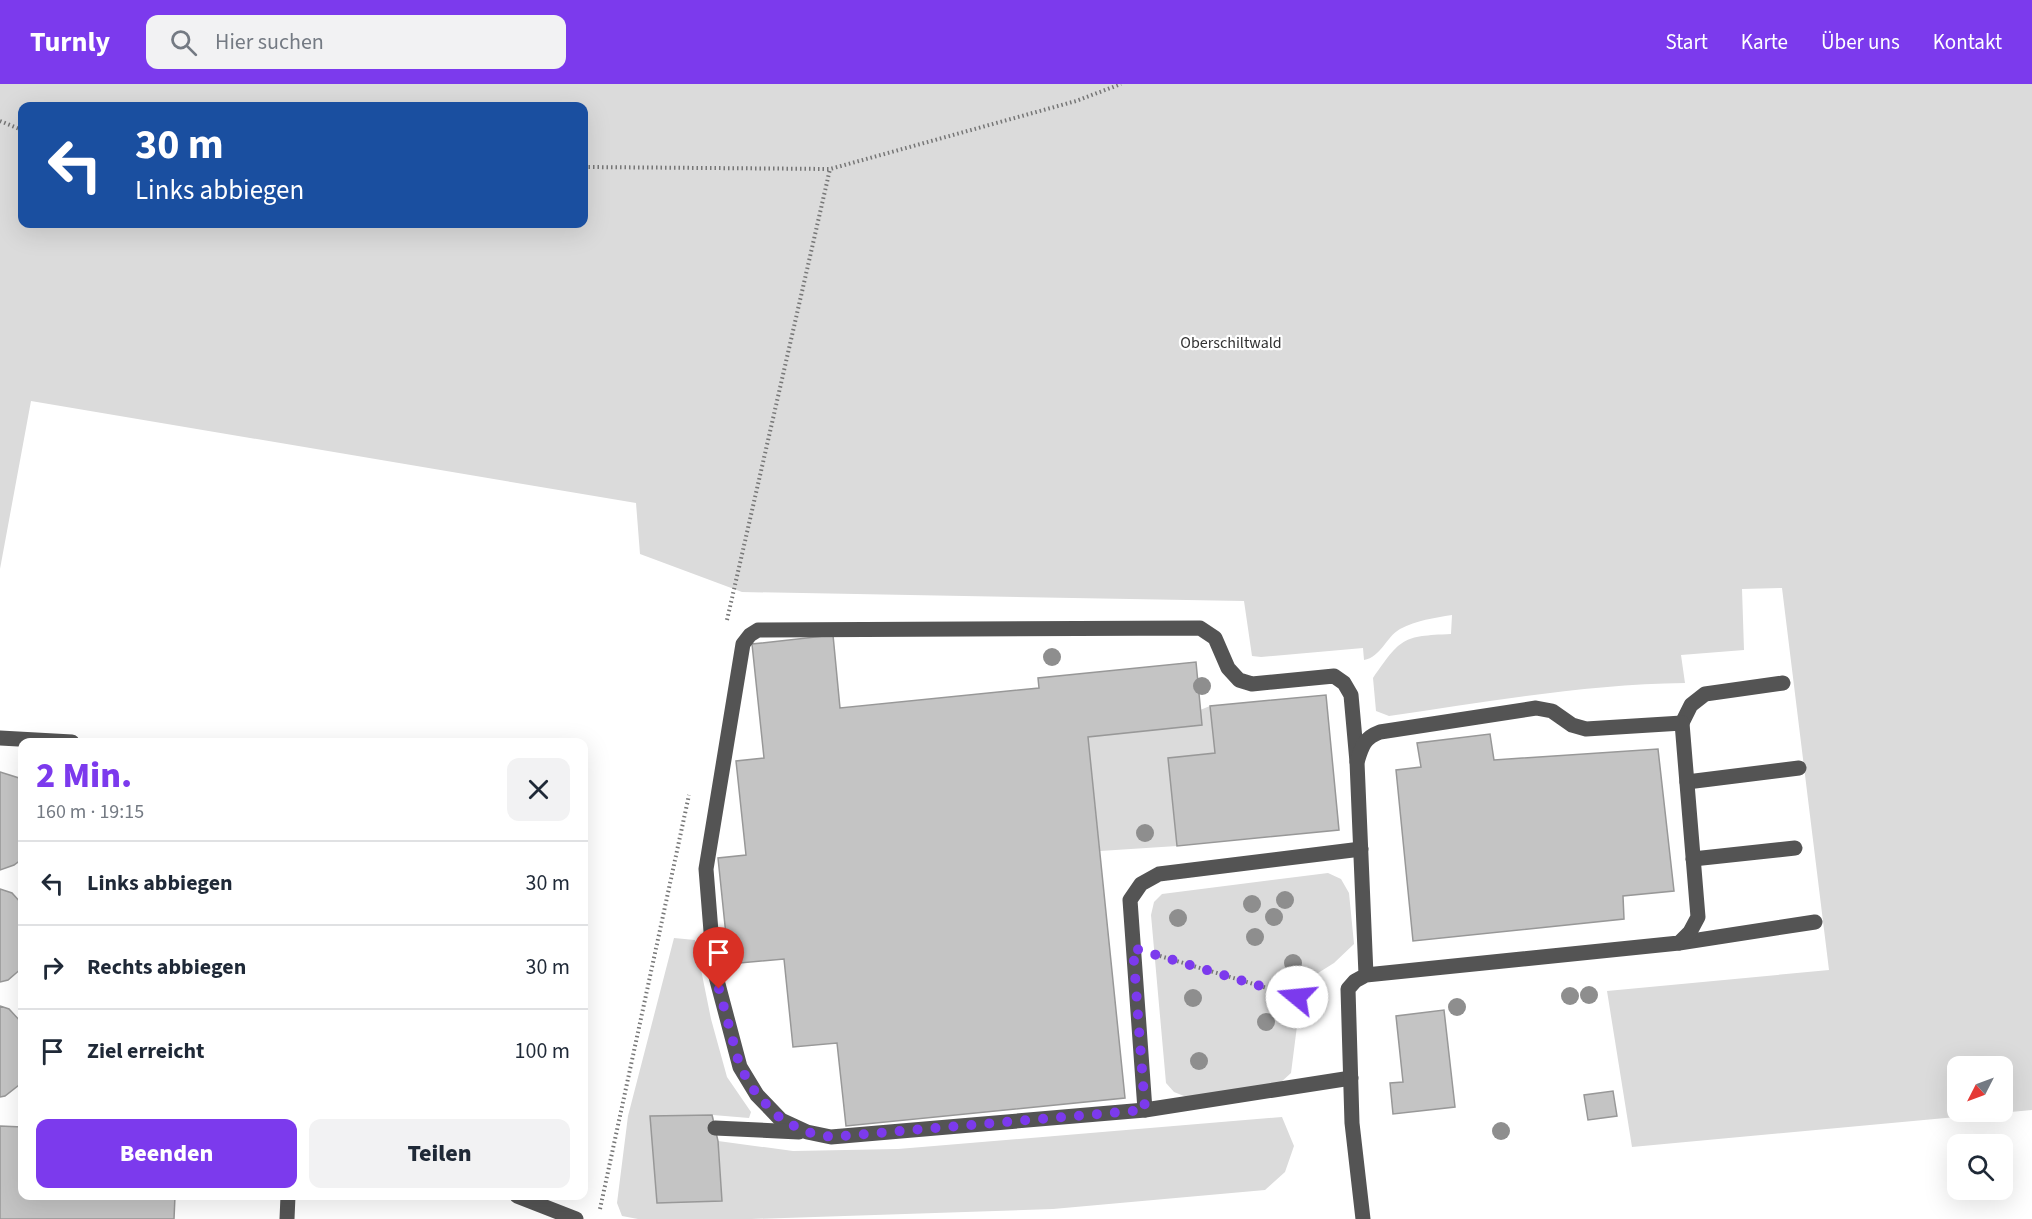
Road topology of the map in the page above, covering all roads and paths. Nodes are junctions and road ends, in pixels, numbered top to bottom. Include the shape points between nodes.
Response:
1 (1121, 84) edge
2 (0, 121) edge
3 (18, 128) edge
4 (588, 167) edge
5 (1783, 683) dead end
6 (1682, 723) junction
7 (0, 738) edge
8 (18, 739) edge
9 (1357, 762) junction
10 (1799, 768) dead end
11 (1687, 782) junction
12 (1795, 848) dead end
13 (1361, 849) junction
14 (1693, 859) junction
15 (1815, 922) dead end
16 (1679, 943) junction
17 (1133, 948) junction
18 (1366, 975) junction
19 (1297, 997) dead end
20 (1351, 1078) junction
21 (1145, 1110) junction
22 (715, 1128) dead end
23 (807, 1132) junction
24 (288, 1200) edge
25 (527, 1200) edge
26 (287, 1219) edge
27 (576, 1219) edge
28 (1363, 1219) edge

1 - 4 path via 1076,101 830,169
2 - 3 path
5 - 6 lane via 1705,694 1691,705
6 - 9 lane via 1586,729 1552,711 1536,708 1380,732 1363,745
6 - 11 lane
7 - 8 lane
9 - 13 lane
9 - 23 lane via 1351,695 1344,683 1334,676 1252,684 1239,680 1228,668 1215,638 1200,628 758,630 750,634 744,644 706,869 714,969 740,1067 757,1095 782,1120
10 - 11 lane
11 - 14 lane
12 - 14 lane
13 - 17 lane via 1159,874 1141,884 1130,900
13 - 18 lane
14 - 16 lane via 1698,917
15 - 16 lane
16 - 18 lane
17 - 19 path
17 - 21 lane
18 - 20 lane via 1348,989
20 - 21 lane
20 - 28 lane
21 - 23 lane via 831,1137
22 - 23 lane
24 - 26 lane
25 - 27 lane

